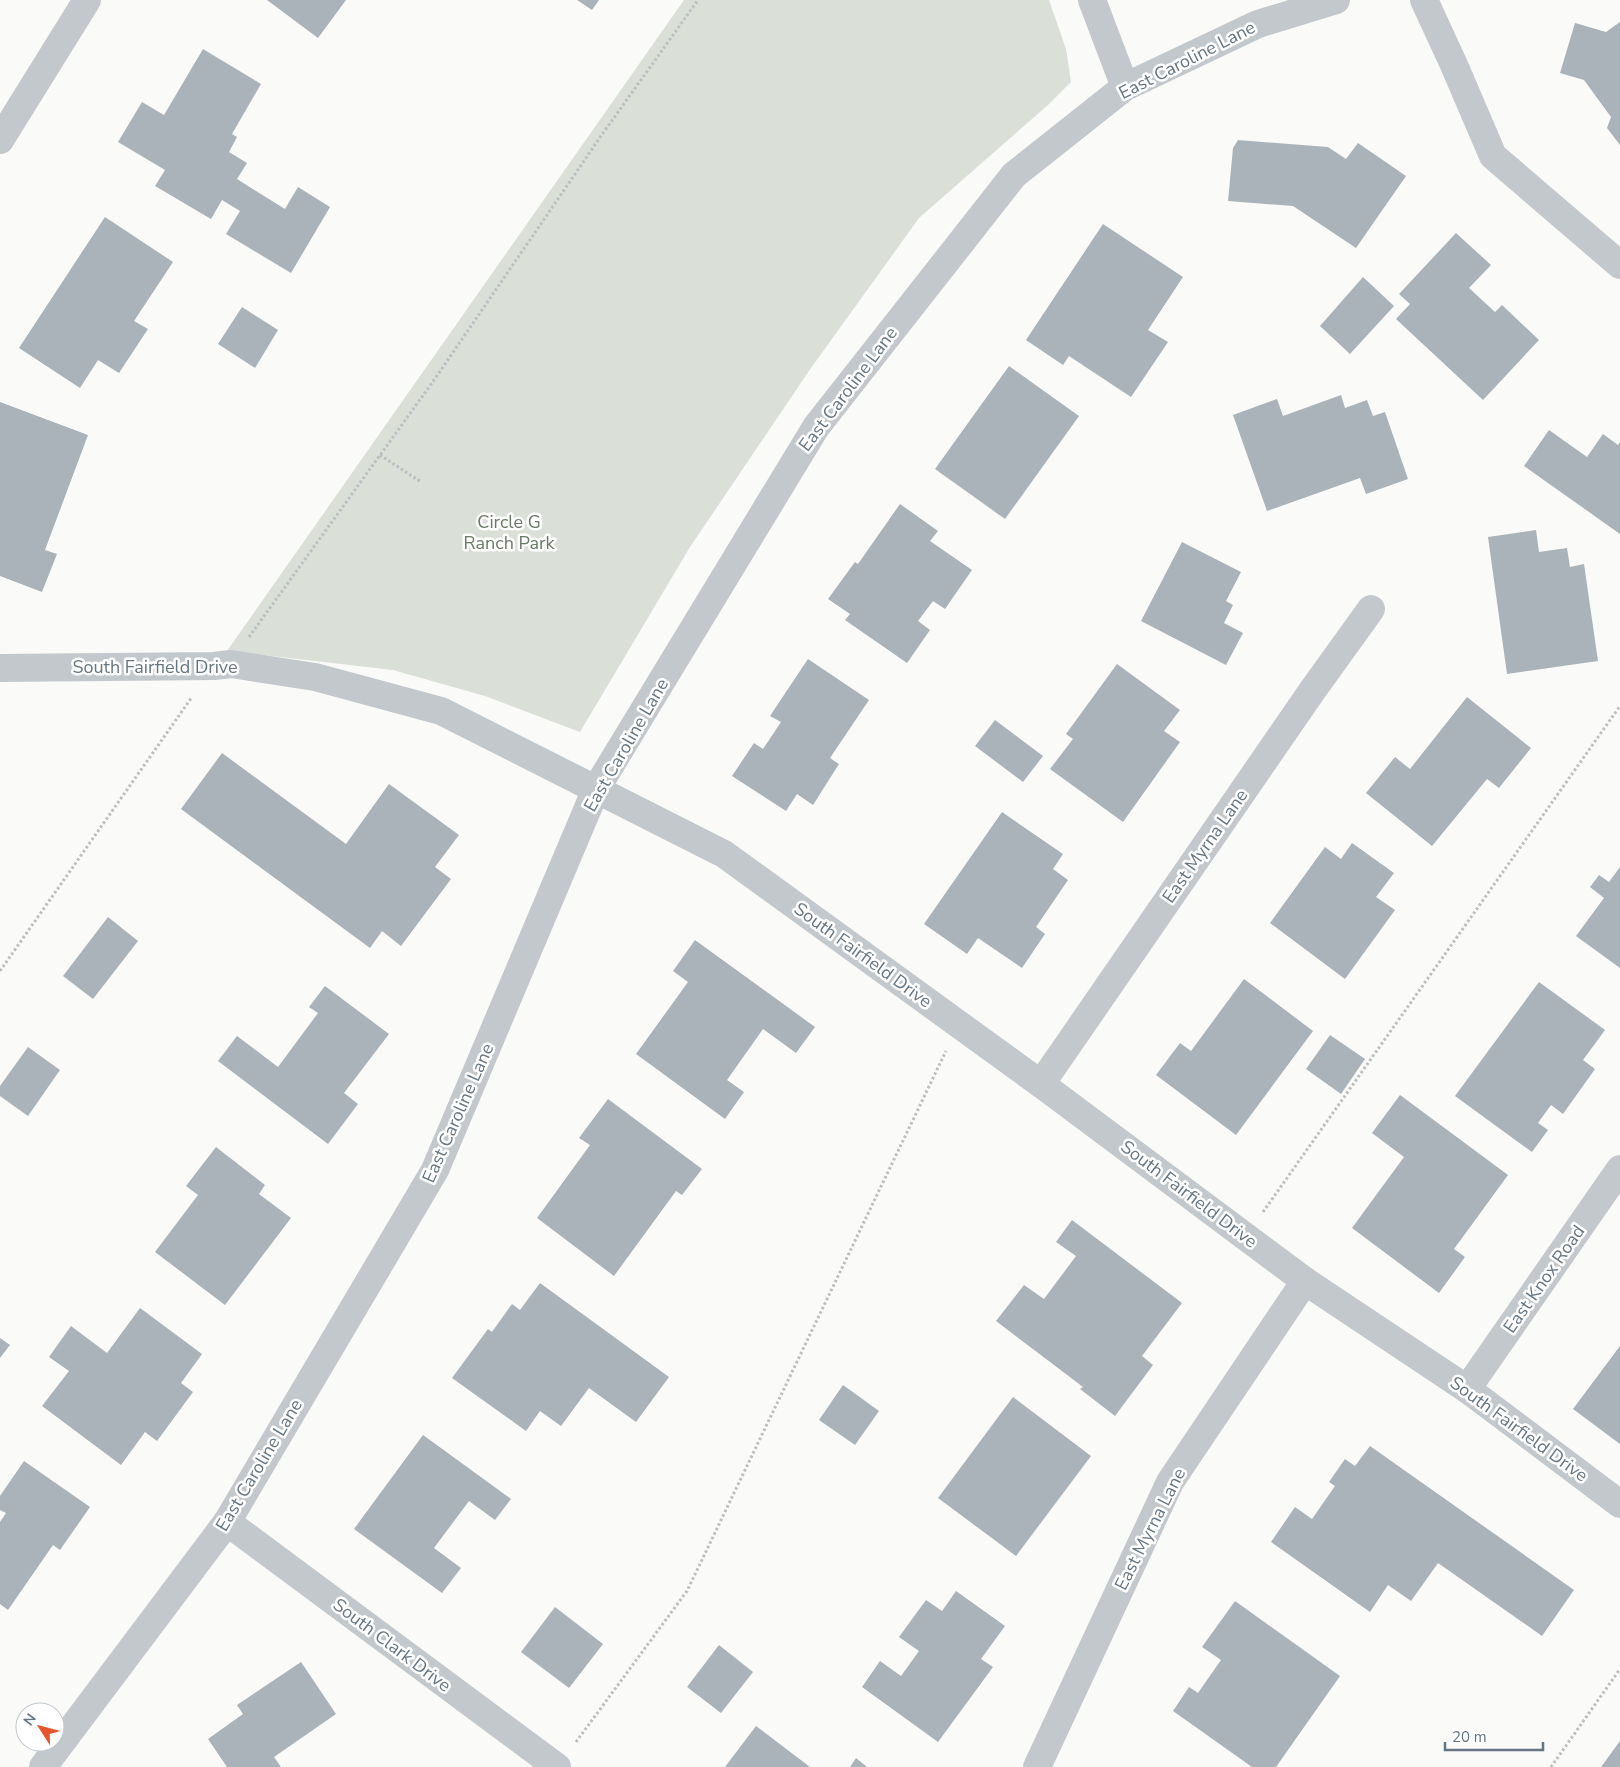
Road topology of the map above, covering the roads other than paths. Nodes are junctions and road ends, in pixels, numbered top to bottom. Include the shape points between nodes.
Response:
1 (87, 0) edge
2 (1092, 0) edge
3 (1336, 0) edge
4 (1424, 0) edge
5 (1125, 87) junction
6 (0, 140) edge
7 (1620, 266) edge
8 (1371, 609) dead end
9 (0, 668) edge
10 (596, 790) junction
11 (1041, 1084) junction
12 (1620, 1169) edge
13 (1306, 1281) junction
14 (1467, 1389) junction
15 (1620, 1504) edge
16 (227, 1522) junction
17 (43, 1767) edge
18 (557, 1767) edge
19 (1037, 1767) edge

1 - 6 street
2 - 5 street
3 - 5 street, East Caroline Lane via 1258,24
4 - 7 street via 1493,156
5 - 10 street, East Caroline Lane via 1014,175 816,427
8 - 11 street, East Myrna Lane
9 - 10 street, South Fairfield Drive via 222,665 315,677 441,711
10 - 11 street, South Fairfield Drive via 724,854
10 - 16 street, East Caroline Lane via 435,1170
11 - 13 street, South Fairfield Drive
12 - 14 street, East Knox Road
13 - 14 street, South Fairfield Drive
13 - 19 street, East Myrna Lane via 1170,1482
14 - 15 street, South Fairfield Drive
16 - 17 street, East Caroline Lane
16 - 18 street, South Clark Drive

